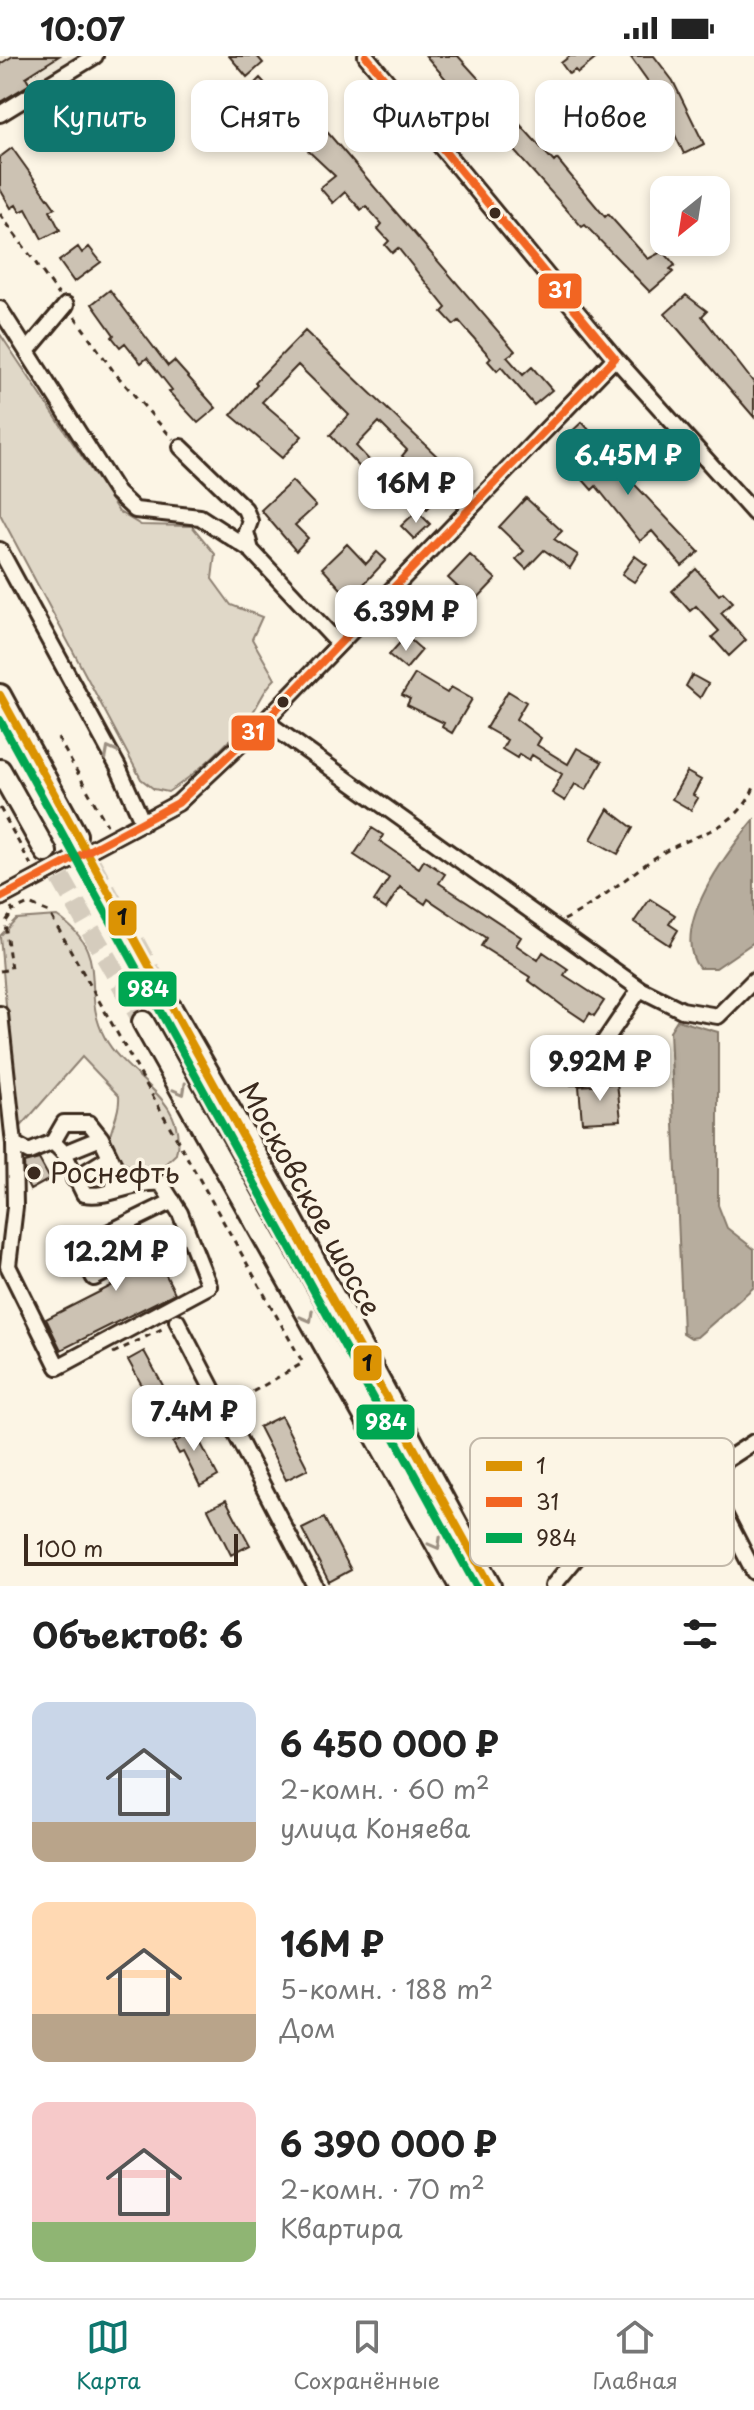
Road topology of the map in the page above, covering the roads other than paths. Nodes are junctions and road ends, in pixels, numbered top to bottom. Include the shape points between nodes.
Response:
1 (95, 56) edge
2 (366, 56) edge
3 (0, 114) edge
4 (66, 305) road end
5 (0, 309) edge
6 (28, 350) junction
7 (615, 358) junction
8 (181, 447) road end
9 (754, 513) edge
10 (0, 550) edge
11 (251, 550) junction
12 (339, 644) junction
13 (0, 695) edge
14 (265, 721) junction
15 (0, 770) edge
16 (143, 823) junction
17 (76, 835) tunnel mouth
18 (38, 857) tunnel mouth
19 (2, 897) edge
20 (754, 980) edge
21 (640, 989) junction
22 (171, 1008) tunnel mouth
23 (682, 1010) junction
24 (0, 1014) edge
25 (143, 1022) tunnel mouth
26 (722, 1024) dead end
27 (555, 1076) dead end
28 (101, 1138) junction
29 (14, 1144) junction
30 (58, 1148) junction
31 (110, 1157) junction
32 (74, 1179) junction
33 (113, 1189) junction
34 (173, 1201) junction
35 (96, 1238) junction
36 (77, 1248) dead end
37 (112, 1269) dead end
38 (177, 1321) dead end
39 (754, 1442) edge
40 (734, 1455) edge
41 (734, 1533) edge
42 (470, 1549) edge
43 (479, 1566) edge
44 (570, 1566) edge
45 (754, 1572) edge
46 (315, 1586) edge
47 (460, 1586) edge
48 (490, 1586) edge
49 (553, 1586) edge

1 - 3 street
2 - 7 street
4 - 6 street
5 - 6 street
6 - 11 street via 117,493 135,510 200,517
7 - 9 street
7 - 12 street
8 - 11 street via 245,509
16 -> 10 street
11 - 12 street
12 - 14 street
13 - 17 highway
14 - 16 street via 178,803
14 - 21 street
15 - 18 highway
16 - 19 street
20 - 23 street via 718,1016
21 - 23 street
21 - 27 street via 581,1076
22 - 42 highway, Московское шоссе
23 - 26 street
24 - 29 street
25 -> 47 highway, Московское шоссе
28 - 30 street
28 - 30 street via 89,1123 64,1123
28 - 31 street
29 - 30 street via 29,1152
29 - 34 street via 15,1207 8,1266 58,1367 209,1286
30 - 32 street
31 - 32 street
31 - 33 street via 118,1173
32 - 33 street via 84,1194
33 - 34 street via 161,1183
34 - 35 street
35 - 36 street
35 - 37 street via 86,1262 94,1278
38 - 46 street
39 - 40 street
41 - 45 street
43 - 48 highway, Московское шоссе
44 - 49 street

